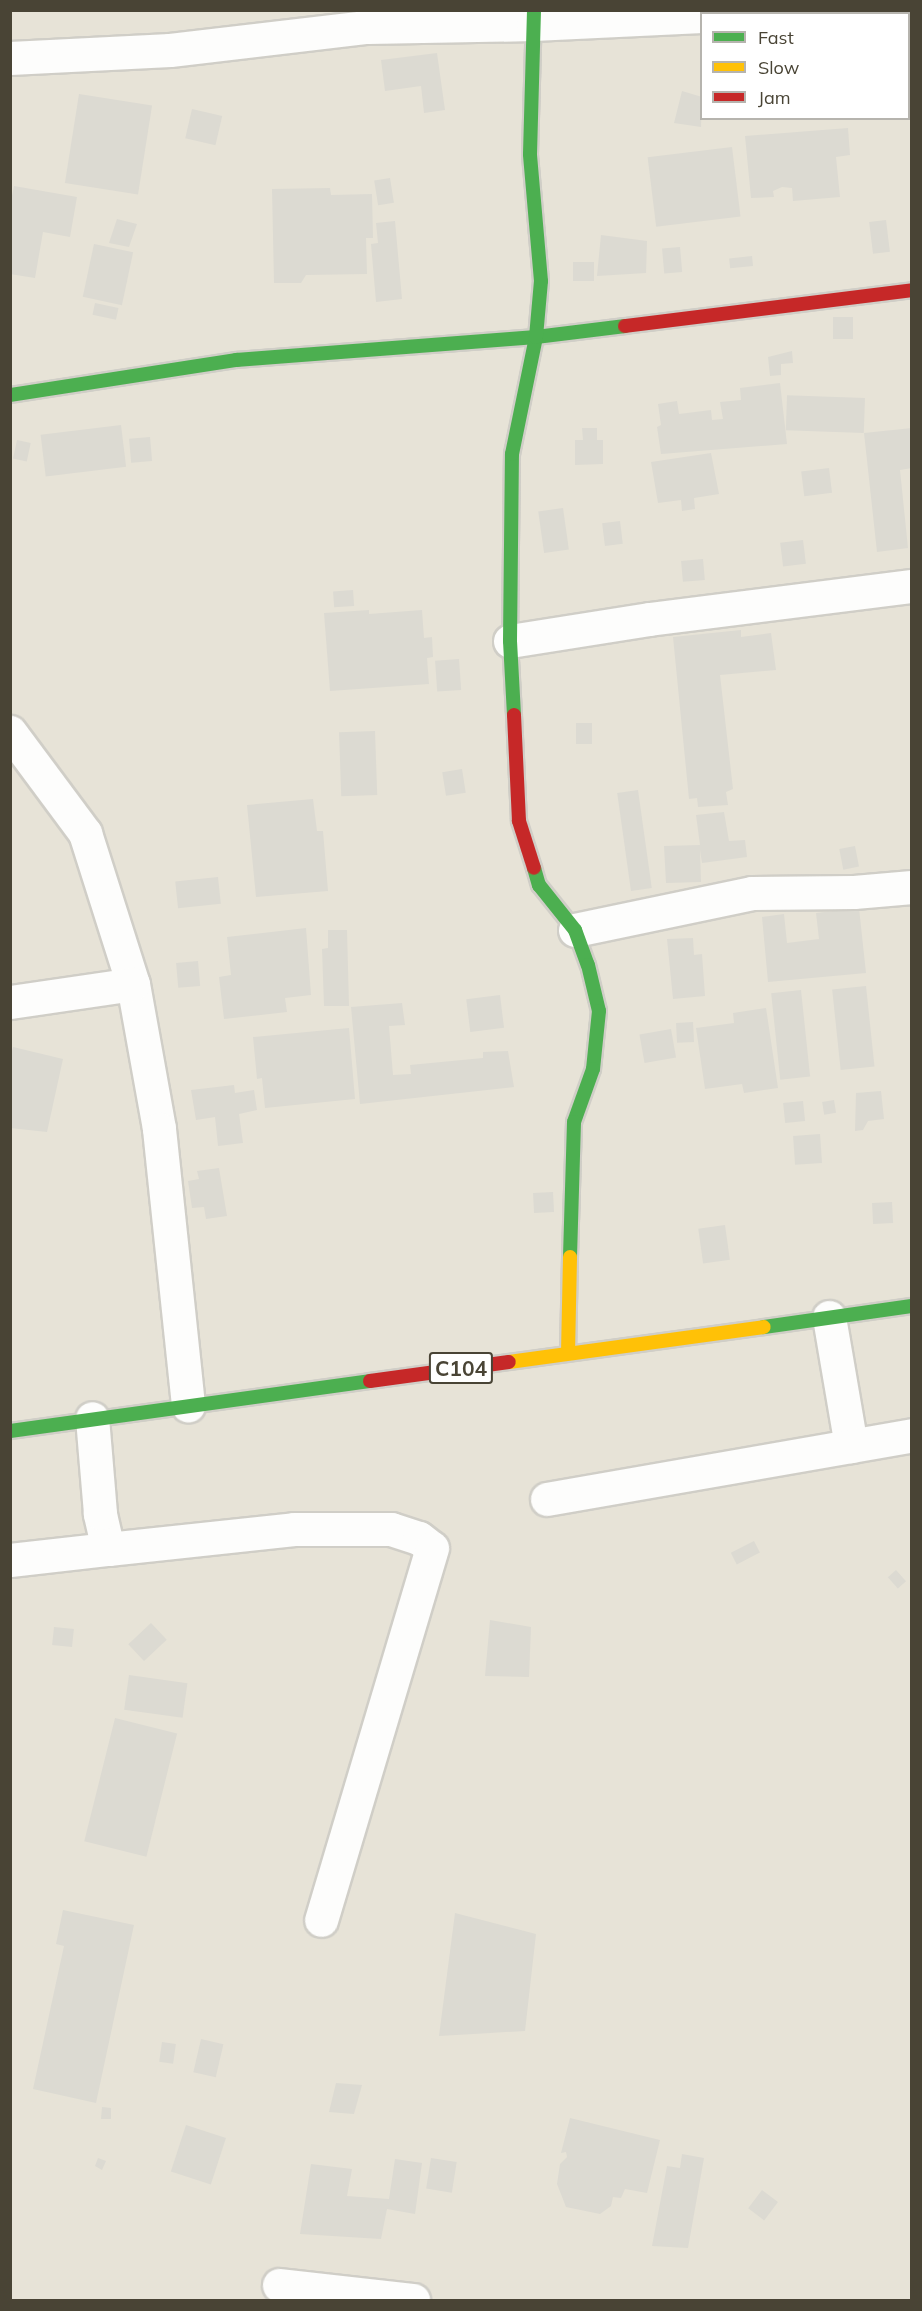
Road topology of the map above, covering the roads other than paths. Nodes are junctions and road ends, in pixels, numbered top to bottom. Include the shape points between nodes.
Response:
1 (807, 10) edge
2 (776, 12) edge
3 (700, 16) edge
4 (534, 17) edge
5 (10, 58) edge
6 (912, 290) edge
7 (536, 337) junction
8 (10, 395) edge
9 (912, 586) edge
10 (510, 641) junction
11 (10, 732) edge
12 (912, 887) edge
13 (575, 930) junction
14 (133, 984) junction
15 (10, 1002) edge
16 (912, 1306) edge
17 (830, 1317) junction
18 (568, 1353) junction
19 (188, 1405) junction
20 (92, 1418) junction
21 (10, 1431) edge
22 (912, 1435) edge
23 (851, 1446) junction
24 (547, 1499) dead end
25 (108, 1549) junction
26 (10, 1560) edge
27 (321, 1920) dead end
28 (279, 2285) dead end
29 (413, 2301) edge

1 - 2 street
3 - 4 street
4 - 5 street via 367,27 170,50
4 - 7 main road via 530,154 541,280
6 - 7 main road
7 - 8 main road via 236,360
7 - 10 main road via 512,454
9 - 10 street
10 - 13 main road via 519,821 539,885
11 - 14 street via 85,833
12 - 13 street via 752,893
13 - 18 main road via 599,1011 593,1069 574,1122
14 - 15 street
14 - 19 street via 159,1130
16 - 17 main road, C104
17 - 18 main road, C104
17 - 23 street
18 - 19 main road, C104
19 - 20 main road, C104
20 - 21 main road, C104
20 - 25 street via 100,1513
22 - 23 street
23 - 24 street
25 - 26 street
25 - 27 street via 294,1529 391,1529 419,1538 432,1548
28 - 29 street

